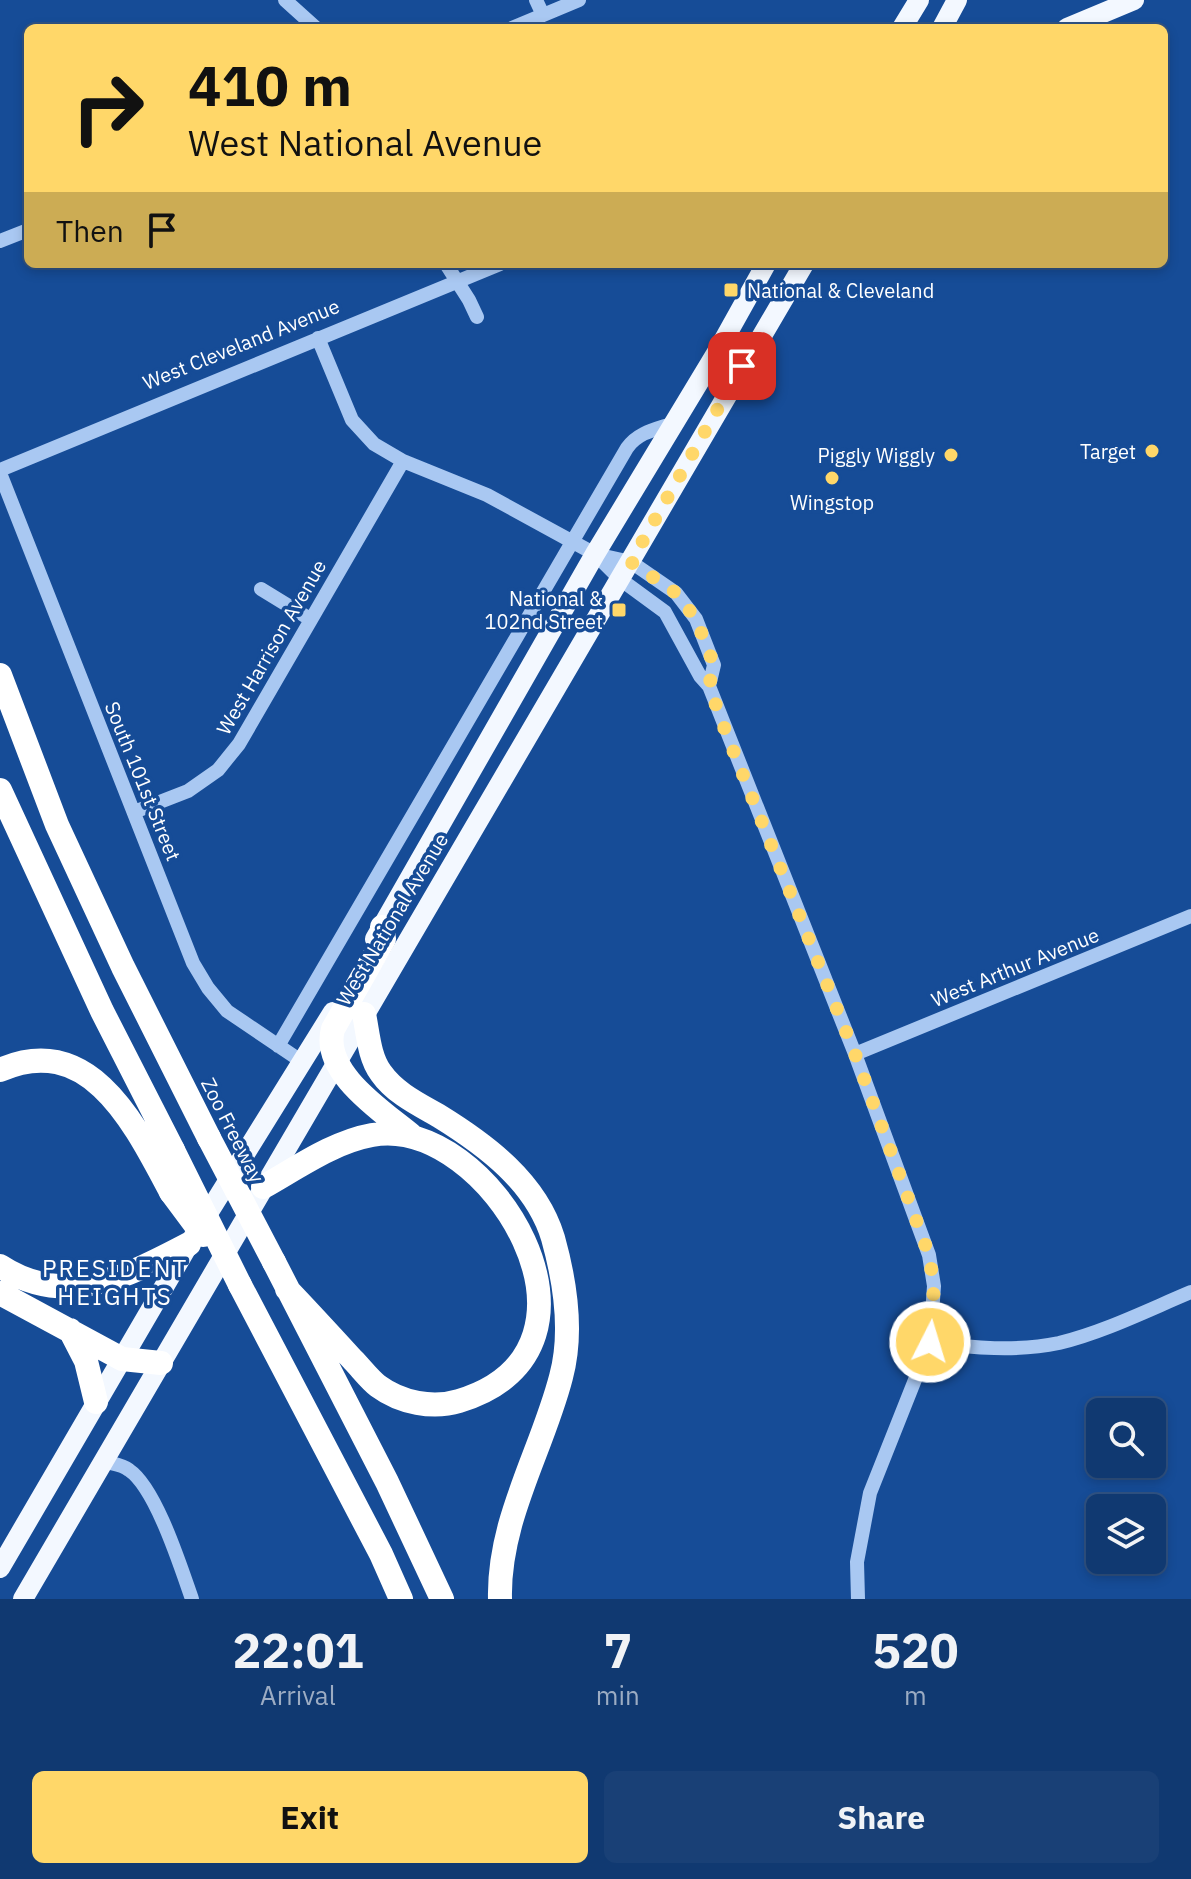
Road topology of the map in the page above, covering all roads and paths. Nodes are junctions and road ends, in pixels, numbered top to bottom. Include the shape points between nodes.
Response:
1 (285, 0) edge
2 (536, 0) edge
3 (579, 0) edge
4 (919, 0) edge
5 (1134, 0) edge
6 (543, 15) junction
7 (312, 24) edge
8 (522, 24) edge
9 (904, 24) edge
10 (1077, 24) edge
11 (24, 232) edge
12 (0, 241) edge
13 (448, 268) edge
14 (490, 268) edge
15 (764, 268) edge
16 (802, 268) edge
17 (457, 282) junction
18 (477, 317) dead end
19 (318, 338) junction
20 (674, 423) junction
21 (403, 461) junction
22 (0, 472) edge
23 (571, 543) junction
24 (595, 554) junction
25 (626, 570) junction
26 (261, 589) dead end
27 (310, 619) junction
28 (0, 675) edge
29 (709, 686) junction
30 (0, 790) edge
31 (134, 812) junction
32 (1191, 916) edge
33 (382, 927) junction
34 (364, 1014) junction
35 (278, 1046) junction
36 (855, 1054) junction
37 (336, 1062) junction
38 (304, 1063) junction
39 (0, 1070) edge
40 (411, 1135) junction
41 (263, 1187) junction
42 (189, 1244) junction
43 (0, 1266) edge
44 (287, 1289) junction
45 (1191, 1292) edge
46 (0, 1293) edge
47 (245, 1293) junction
48 (70, 1330) junction
49 (930, 1342) junction
50 (122, 1359) junction
51 (161, 1363) junction
52 (96, 1402) junction
53 (106, 1462) junction
54 (0, 1568) edge
55 (23, 1599) edge
56 (192, 1599) edge
57 (401, 1599) edge
58 (442, 1599) edge
59 (500, 1599) edge
60 (858, 1599) edge

1 - 7 street
2 - 6 street
3 - 6 street
4 - 9 main road
5 - 10 main road
6 - 8 street
11 - 12 street
13 - 17 street
14 - 17 street, West Cleveland Avenue
15 - 20 main road, West National Avenue
16 - 25 main road, West National Avenue
17 - 18 street
17 - 19 street, West Cleveland Avenue
19 - 21 street via 352,420 374,444
19 - 22 street, West Cleveland Avenue
20 - 23 street via 633,439
20 - 24 main road, West National Avenue
21 - 23 street via 487,495
21 - 27 street, West Harrison Avenue
22 - 31 street, South 101st Street
23 - 24 street
23 - 35 street
24 - 25 street
24 - 33 main road, West National Avenue
25 - 29 street via 665,612
25 - 29 street via 676,593 696,619 714,665
25 - 34 main road, West National Avenue
26 - 27 street
27 - 31 street, West Harrison Avenue via 239,744 218,770 188,791
28 - 44 highway, Zoo Freeway, bridge via 57,825 123,967
29 - 36 street
30 - 47 highway, bridge via 95,998
31 - 35 street, South 101st Street via 193,963 208,988 227,1011
32 - 36 street, West Arthur Avenue
33 - 37 highway via 384,939 333,1029 329,1041
33 - 38 main road, West National Avenue
34 - 37 main road, West National Avenue
34 - 59 highway via 379,1071 397,1091 491,1151 518,1178 552,1236 563,1283 567,1321 562,1375 505,1539
35 - 38 street, South 101st Street
36 - 49 street via 929,1255 934,1286
37 - 40 highway via 352,1085
37 - 41 main road, West National Avenue
38 - 42 main road, West National Avenue
39 - 47 highway, bridge via 43,1060 72,1066 109,1092 133,1122 171,1192
40 - 41 highway via 373,1135 334,1147
40 - 44 highway via 453,1157 488,1186 528,1248 540,1310 534,1337 519,1365 494,1388 464,1399 441,1406 411,1402 379,1387
41 - 51 main road, West National Avenue
42 - 43 highway via 104,1283 53,1287
42 - 50 main road, West National Avenue
44 - 58 highway, Zoo Freeway
45 - 49 street via 1057,1343 997,1349
46 - 48 highway
47 - 57 highway
48 - 50 highway
48 - 52 highway via 86,1361
49 - 60 street via 870,1493 857,1562
50 - 51 highway
50 - 52 main road, West National Avenue
51 - 53 main road, West National Avenue
52 - 54 main road, West National Avenue
53 - 55 main road, West National Avenue
53 - 56 street via 131,1470 143,1484

